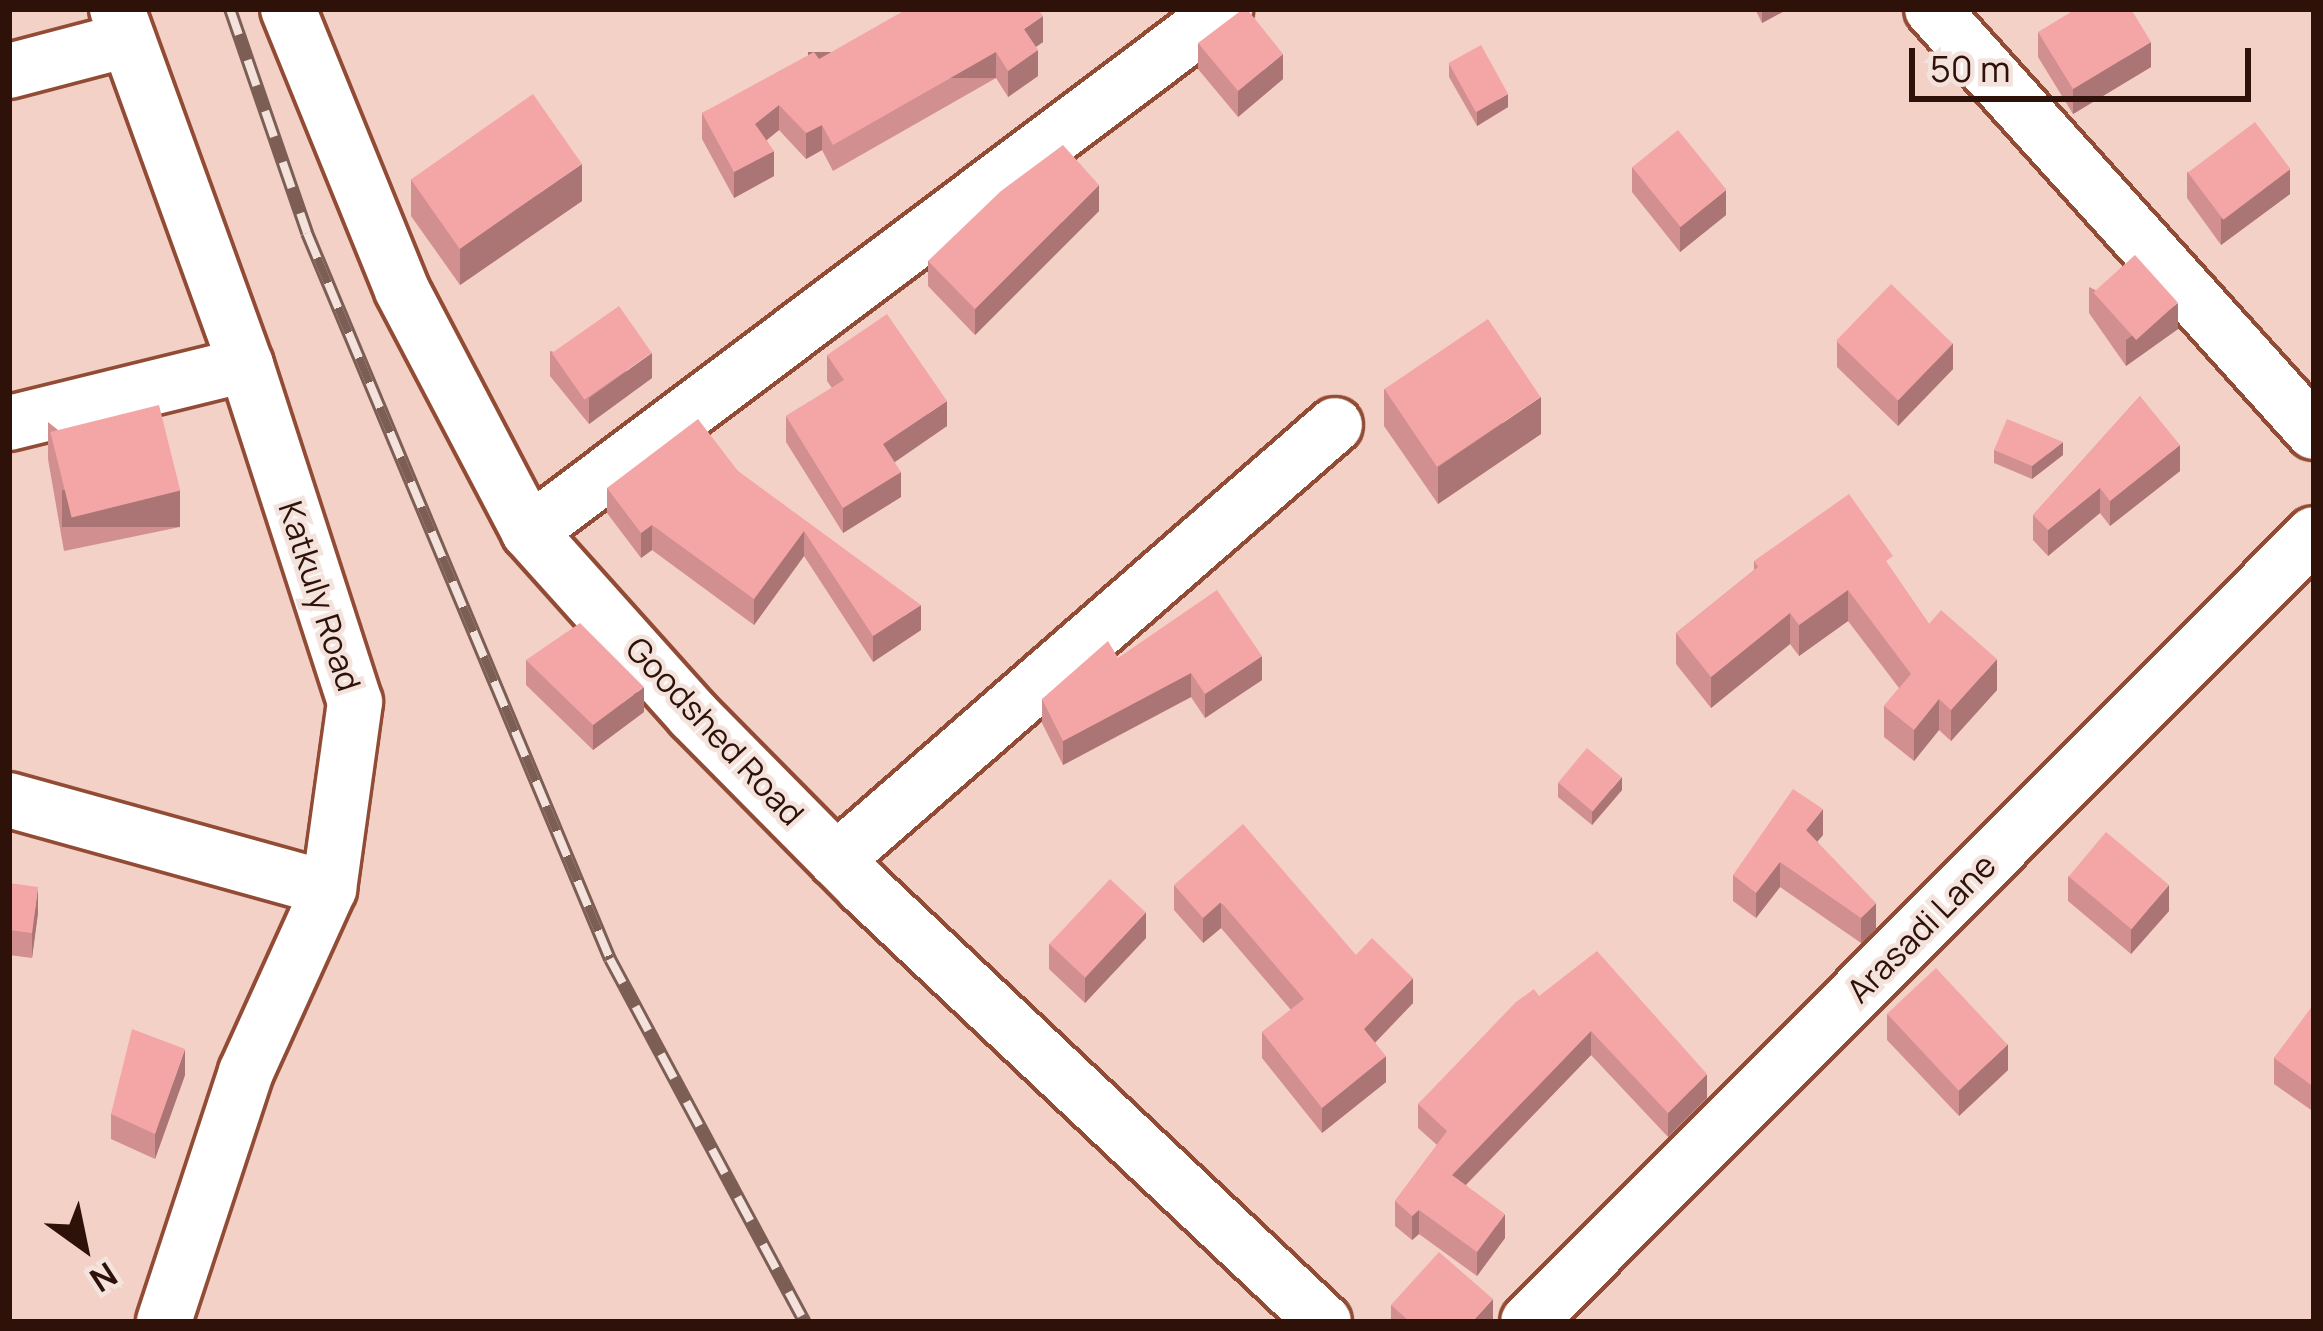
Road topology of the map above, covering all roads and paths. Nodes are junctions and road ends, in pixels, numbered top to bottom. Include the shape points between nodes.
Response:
1 (288, 9) edge
2 (1225, 9) edge
3 (1932, 9) edge
4 (122, 24) edge
5 (9, 71) edge
6 (246, 365) junction
7 (9, 423) edge
8 (1335, 425) dead end
9 (2314, 432) edge
10 (530, 532) junction
11 (2314, 534) edge
12 (9, 800) edge
13 (836, 860) junction
14 (329, 889) junction
15 (164, 1322) edge
16 (1324, 1322) edge
17 (1528, 1322) edge

1 - 10 street, Goodshed Road via 402,290
2 - 10 street
3 - 9 street
4 - 5 street
4 - 6 street, Katkuly Road
6 - 7 street
6 - 14 street, Katkuly Road via 355,702
8 - 13 street
10 - 13 street, Goodshed Road
11 - 17 street, Arasadi Lane
12 - 14 street
13 - 16 street, Goodshed Road
14 - 15 street, Katkuly Road via 246,1072

